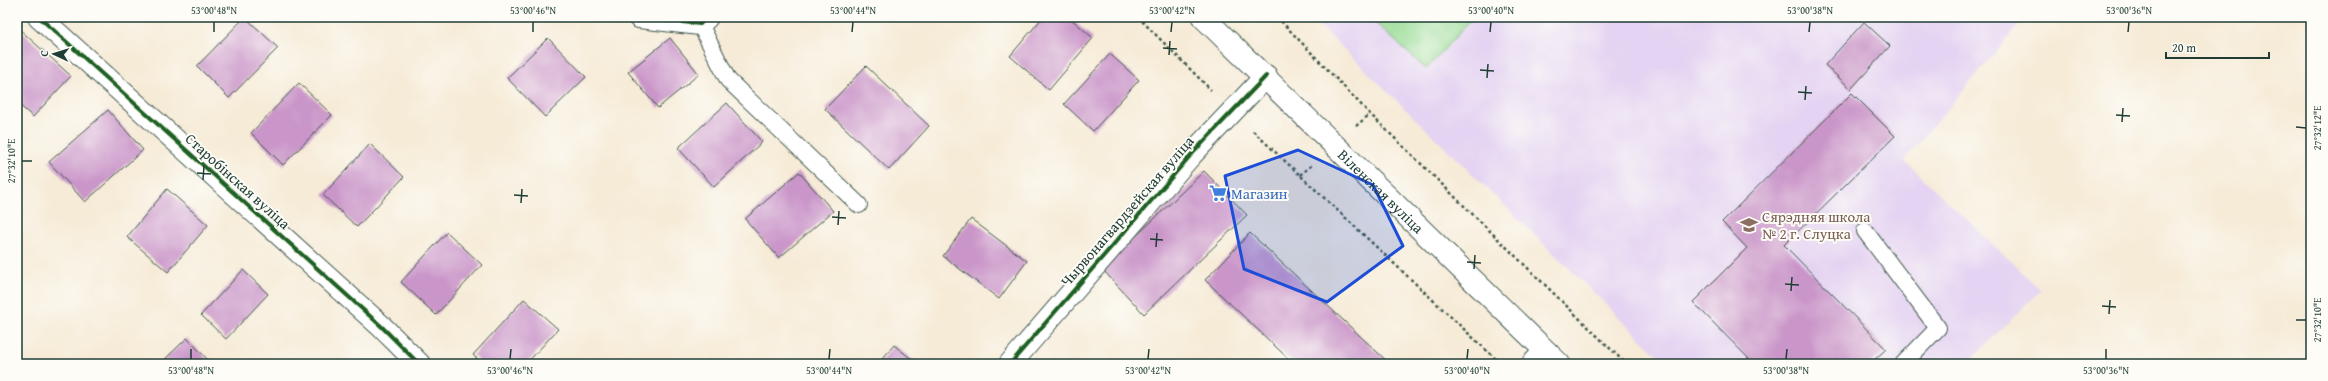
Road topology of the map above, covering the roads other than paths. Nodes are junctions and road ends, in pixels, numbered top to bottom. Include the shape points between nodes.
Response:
1 (39, 17) edge
2 (638, 17) edge
3 (1203, 17) edge
4 (703, 21) edge
5 (1266, 76) junction
6 (860, 205) dead end
7 (1865, 231) dead end
8 (1546, 360) edge
9 (419, 364) edge
10 (1010, 364) edge
11 (1904, 364) edge

1 - 9 street, Старобінская вуліца via 375,321
2 - 4 street
3 - 5 street, Віленская вуліца
4 - 6 lane via 728,80
5 - 8 street, Віленская вуліца
5 - 10 street, Чырвонагвардзейская вуліца via 1185,162
7 - 11 lane via 1938,328

